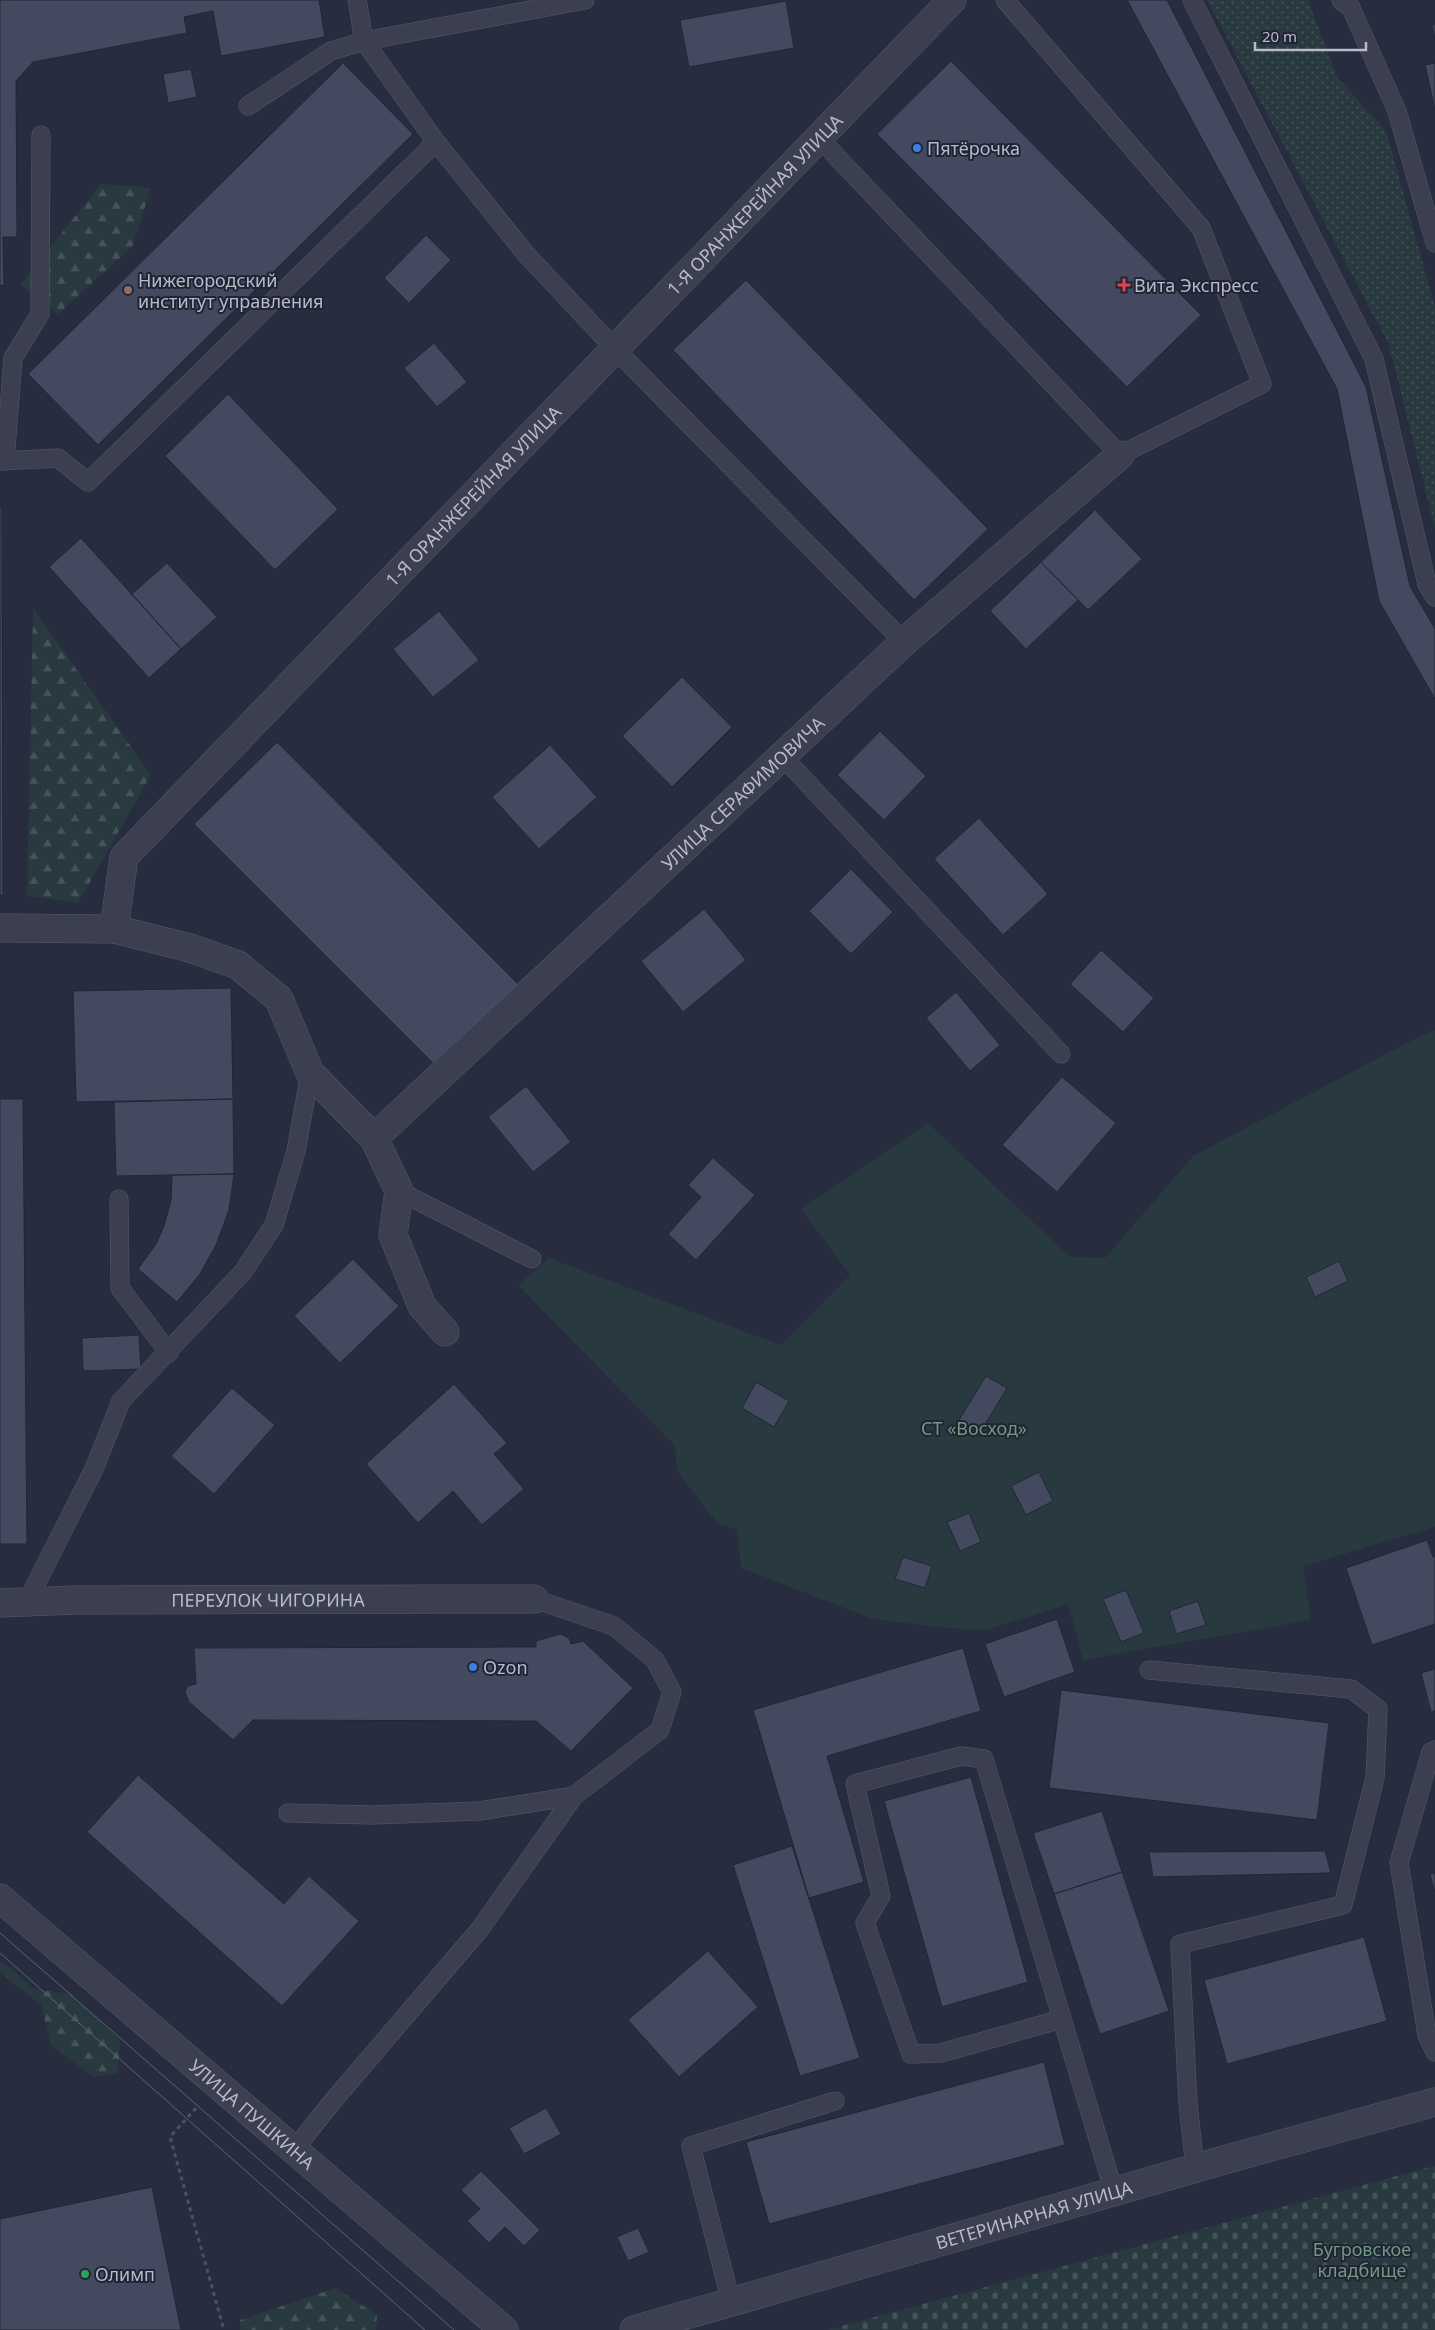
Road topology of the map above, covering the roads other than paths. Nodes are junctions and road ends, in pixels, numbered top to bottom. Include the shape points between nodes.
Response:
1 (357, 0) edge
2 (585, 0) edge
3 (952, 0) edge
4 (1005, 0) edge
5 (1192, 0) edge
6 (1341, 0) edge
7 (364, 41) junction
8 (248, 106) dead end
9 (41, 135) dead end
10 (819, 138) junction
11 (436, 142) junction
12 (1435, 242) edge
13 (615, 349) junction
14 (1120, 455) junction
15 (2, 461) edge
16 (1435, 597) edge
17 (904, 642) junction
18 (783, 757) junction
19 (0, 928) edge
20 (114, 929) junction
21 (1061, 1054) dead end
22 (310, 1073) junction
23 (374, 1138) junction
24 (399, 1191) junction
25 (119, 1199) dead end
26 (532, 1259) dead end
27 (445, 1332) dead end
28 (168, 1353) junction
29 (534, 1599) joint
30 (27, 1602) junction
31 (0, 1603) edge
32 (1149, 1670) dead end
33 (1435, 1750) edge
34 (574, 1796) junction
35 (288, 1813) dead end
36 (0, 1898) edge
37 (1062, 2019) junction
38 (1435, 2052) edge
39 (835, 2101) dead end
40 (1435, 2102) edge
41 (294, 2150) junction
42 (1195, 2168) junction
43 (1114, 2192) junction
44 (731, 2302) junction
45 (504, 2330) edge
46 (634, 2330) edge

1 - 7 lane
2 - 7 lane
3 - 10 street, 1-Я ОРАНЖЕРЕЙНАЯ УЛИЦА
4 - 14 lane via 1201,228 1262,384
5 - 16 lane via 1374,359 1427,584
6 - 12 lane via 1351,8 1397,111
7 - 8 lane via 331,51
7 - 11 lane
9 - 15 lane via 40,314 13,358
10 - 13 street, 1-Я ОРАНЖЕРЕЙНАЯ УЛИЦА
10 - 14 lane
11 - 13 lane via 525,253
11 - 15 lane via 88,482 58,458
13 - 17 lane
13 - 20 street, 1-Я ОРАНЖЕРЕЙНАЯ УЛИЦА via 124,857
14 - 17 street, УЛИЦА СЕРАФИМОВИЧА
17 - 18 street, УЛИЦА СЕРАФИМОВИЧА
18 - 21 lane
18 - 23 street, УЛИЦА СЕРАФИМОВИЧА
19 - 20 street
20 - 22 street via 190,948 238,965 279,999
22 - 23 street
22 - 28 lane via 296,1151 274,1225 243,1272
23 - 24 street
24 - 26 lane
24 - 27 street via 393,1235 422,1306
25 - 28 lane via 120,1288
28 - 30 lane via 121,1401 94,1469
29 - 30 street, ПЕРЕУЛОК ЧИГОРИНА
29 - 34 lane via 614,1626 655,1660 672,1692 660,1730
30 - 31 street, ПЕРЕУЛОК ЧИГОРИНА
32 - 42 lane via 1351,1689 1378,1709 1375,1778 1343,1905 1180,1944 1188,2104
33 - 38 lane via 1431,1752 1399,1863 1427,2034
34 - 35 lane via 480,1811 372,1815
34 - 41 lane via 480,1929
36 - 41 street, УЛИЦА ПУШКИНА
37 - 37 lane via 984,1759 961,1756 855,1784 881,1896 865,1922 910,2054 940,2053
37 - 43 lane
39 - 44 lane via 691,2146
40 - 42 street, ВЕТЕРИНАРНАЯ УЛИЦА via 1362,2114
41 - 45 street, УЛИЦА ПУШКИНА
42 - 43 street, ВЕТЕРИНАРНАЯ УЛИЦА
43 - 44 street, ВЕТЕРИНАРНАЯ УЛИЦА
44 - 46 street, ВЕТЕРИНАРНАЯ УЛИЦА

